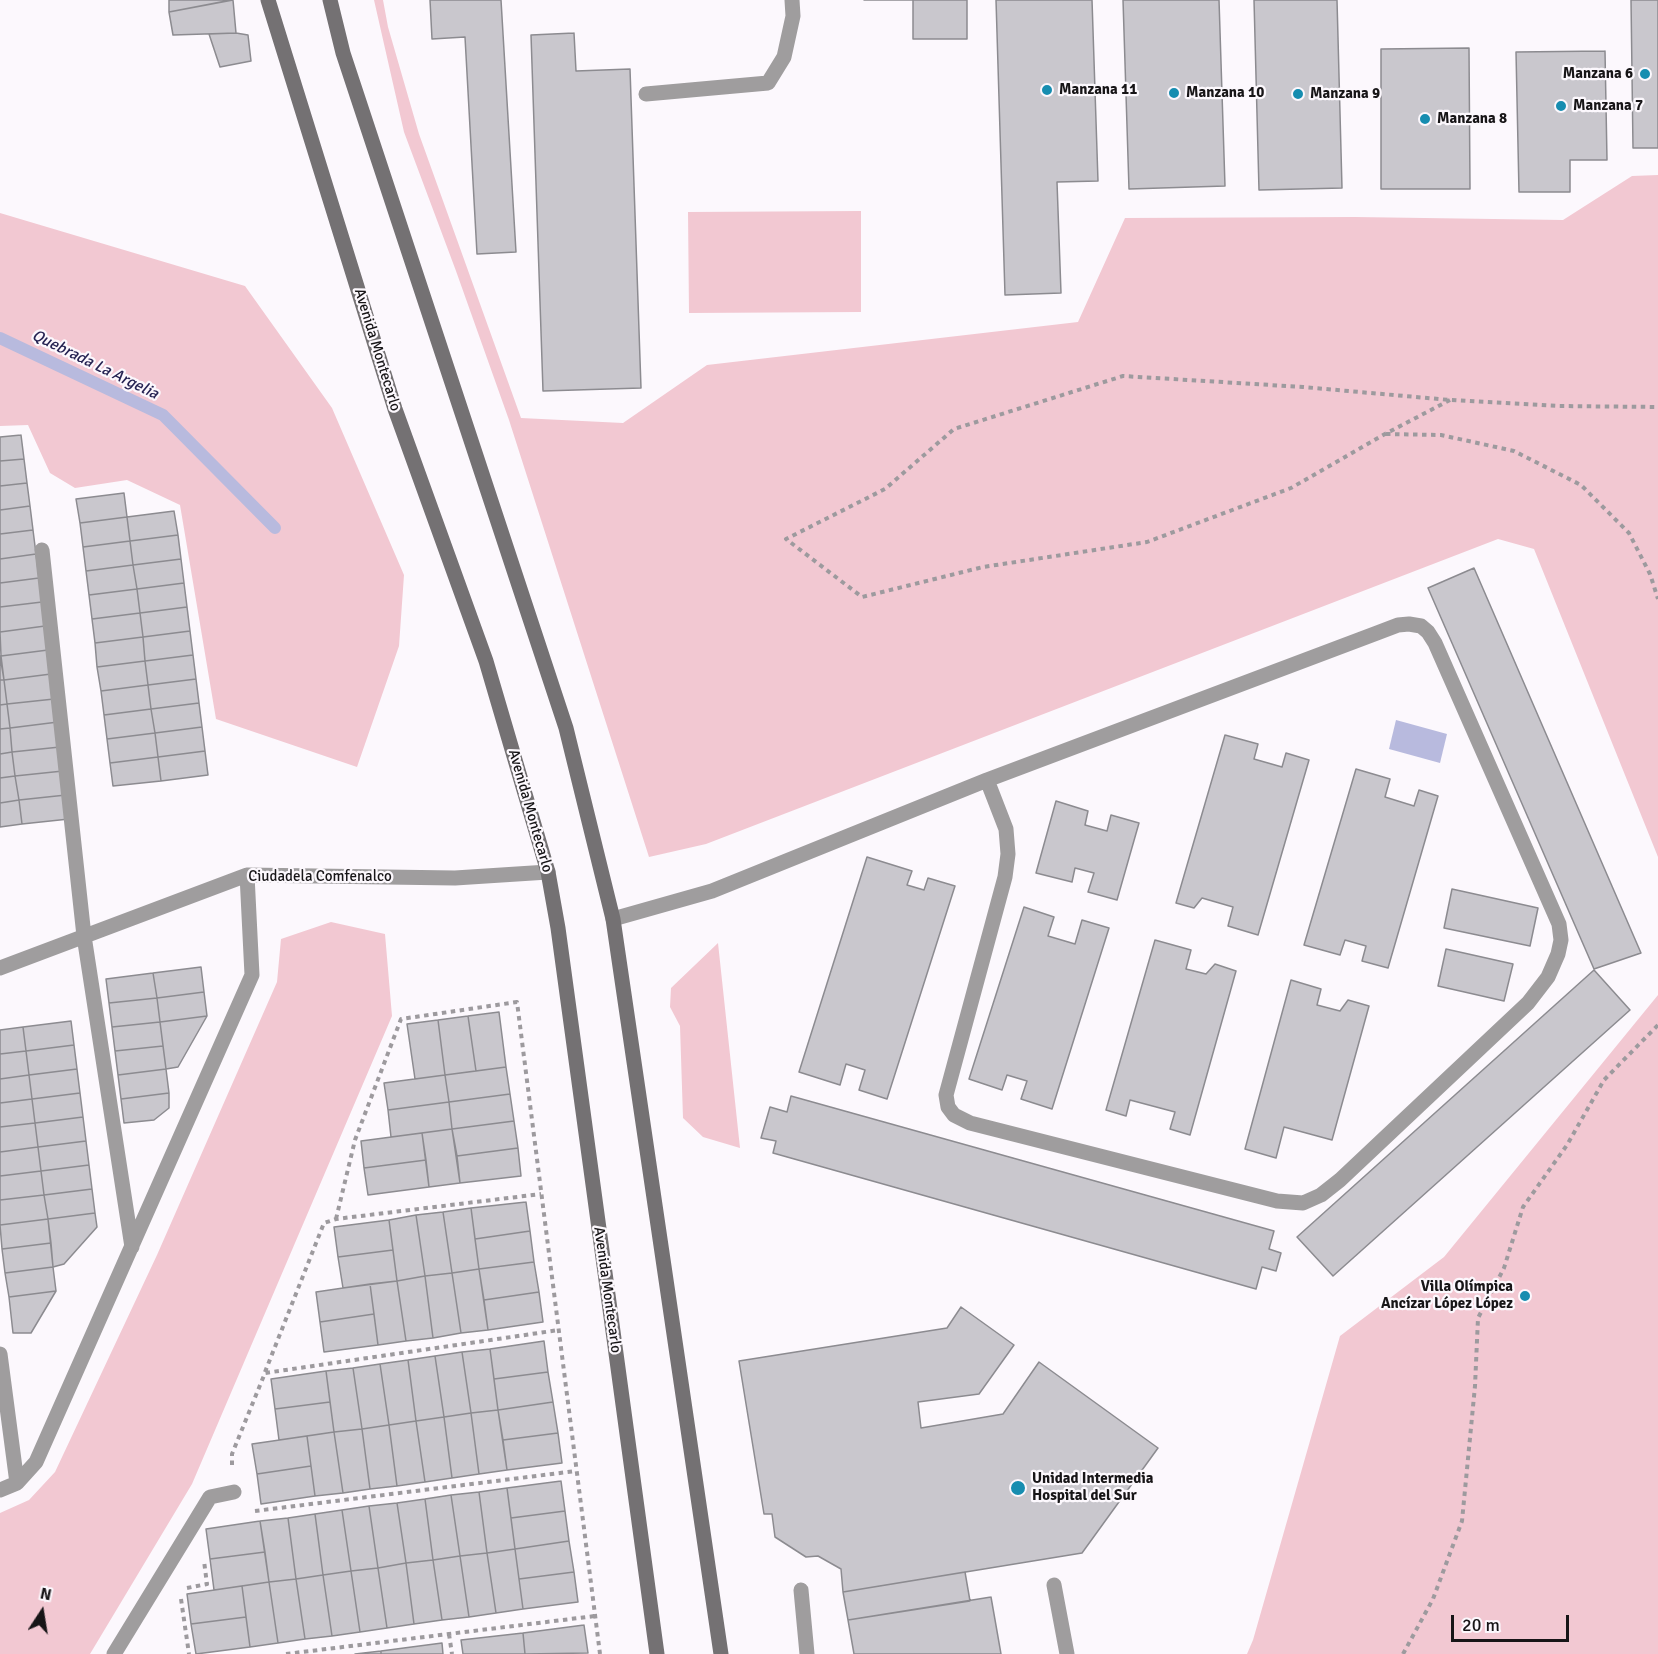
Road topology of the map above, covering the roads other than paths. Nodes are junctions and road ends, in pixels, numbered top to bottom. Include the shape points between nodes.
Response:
1 (268, 0) edge
2 (330, 0) edge
3 (792, 0) edge
4 (646, 94) dead end
5 (42, 550) dead end
6 (987, 780) junction
7 (548, 872) junction
8 (247, 875) junction
9 (613, 919) junction
10 (84, 936) junction
11 (0, 968) edge
12 (132, 1247) junction
13 (0, 1354) edge
14 (17, 1484) junction
15 (0, 1490) edge
16 (234, 1492) road end
17 (1054, 1585) dead end
18 (801, 1590) dead end
19 (114, 1654) edge
20 (657, 1654) edge
21 (721, 1654) edge
22 (807, 1654) edge
23 (1066, 1654) edge

1 - 7 main road, Avenida Montecarlo via 395,410 486,661
2 - 9 main road via 343,53 566,728
3 - 4 street via 793,16 784,57 768,83
5 - 10 street
6 - 6 street via 1398,626 1421,626 1435,643 1559,924 1558,954 1548,977 1514,1017 1340,1180 1303,1203 1277,1201 970,1122 954,1114 946,1095 1008,854 1006,829
6 - 9 street via 712,891
7 - 8 street, Ciudadela Comfenalco via 455,878
7 - 20 main road, Avenida Montecarlo
8 - 10 street, Ciudadela Comfenalco
8 - 12 street via 252,975
9 - 21 main road
10 - 11 street, Ciudadela Comfenalco
10 - 12 street
12 - 14 street via 36,1462
13 - 14 street
14 - 15 street
16 - 19 street via 210,1497
17 - 23 street
18 - 22 street

